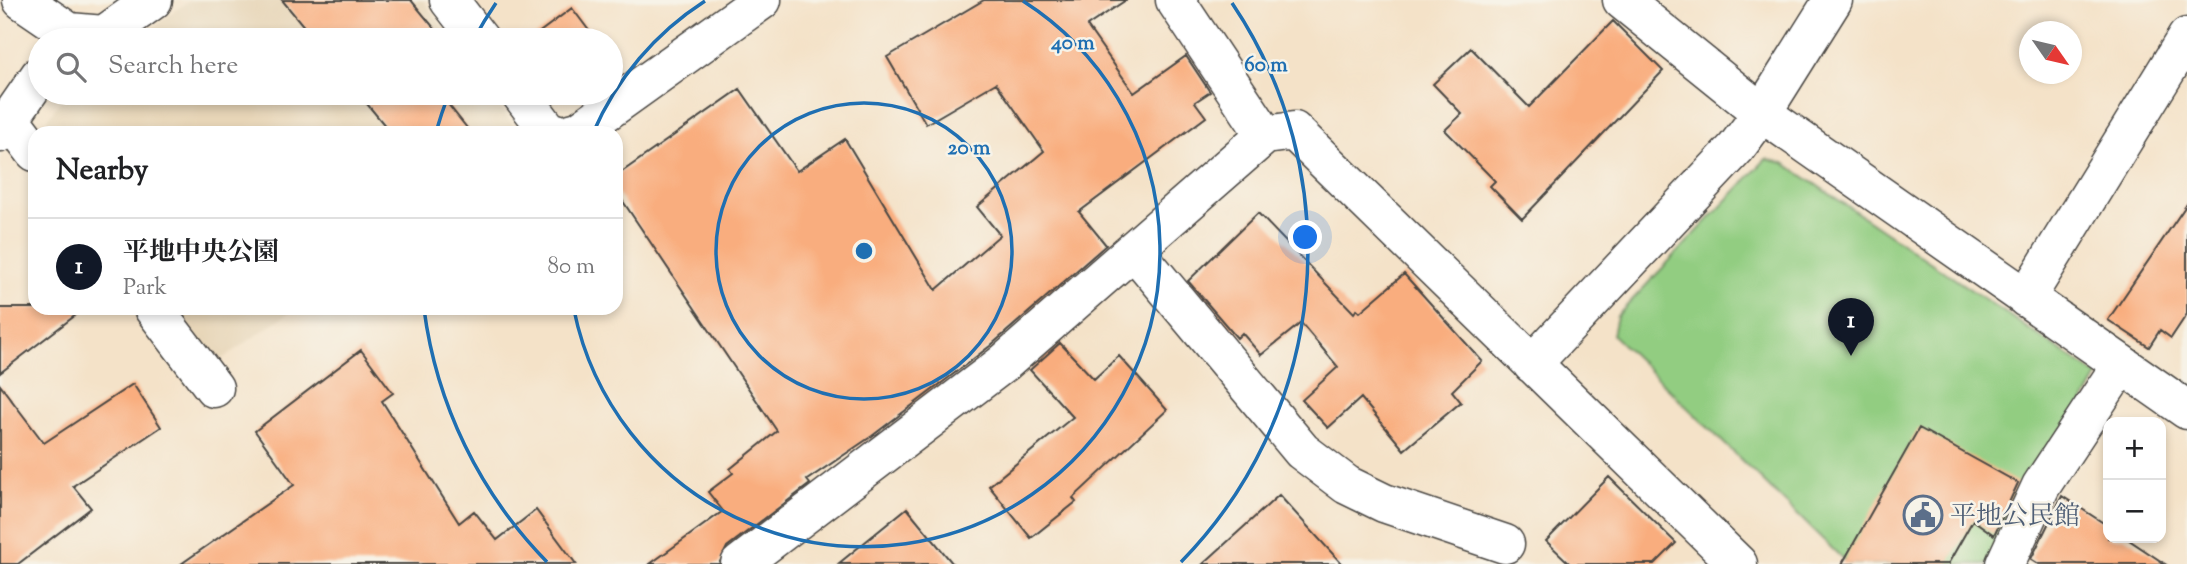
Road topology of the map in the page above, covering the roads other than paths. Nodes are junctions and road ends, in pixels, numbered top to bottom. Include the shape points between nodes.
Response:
1 (22, 0) edge
2 (153, 0) edge
3 (449, 0) edge
4 (762, 0) edge
5 (1175, 0) edge
6 (1622, 0) edge
7 (1833, 0) edge
8 (57, 28) edge
9 (114, 28) edge
10 (471, 28) edge
11 (2187, 37) edge
12 (28, 92) edge
13 (623, 100) edge
14 (529, 105) edge
15 (615, 105) edge
16 (1762, 113) junction
17 (5, 126) edge
18 (545, 126) edge
19 (586, 126) edge
20 (1265, 135) junction
21 (28, 146) edge
22 (1135, 251) junction
23 (2026, 298) junction
24 (158, 315) edge
25 (1532, 363) junction
26 (2121, 365) junction
27 (214, 388) dead end
28 (2187, 410) edge
29 (782, 552) edge
30 (1504, 557) edge
31 (740, 564) edge
32 (1738, 564) edge
33 (2005, 564) edge

1 - 8 street
2 - 9 street
3 - 10 street
4 - 13 street
5 - 20 street
6 - 16 street
7 - 16 street
11 - 23 street
12 - 17 street
14 - 18 street
15 - 19 street
16 - 23 street
16 - 25 street via 1736,148
17 - 21 street
20 - 22 street
20 - 25 street via 1294,131
22 - 29 street
22 - 30 street via 1302,451 1347,485
23 - 26 street
24 - 27 street
25 - 32 street
26 - 28 street
26 - 33 street via 2041,486
29 - 31 street

